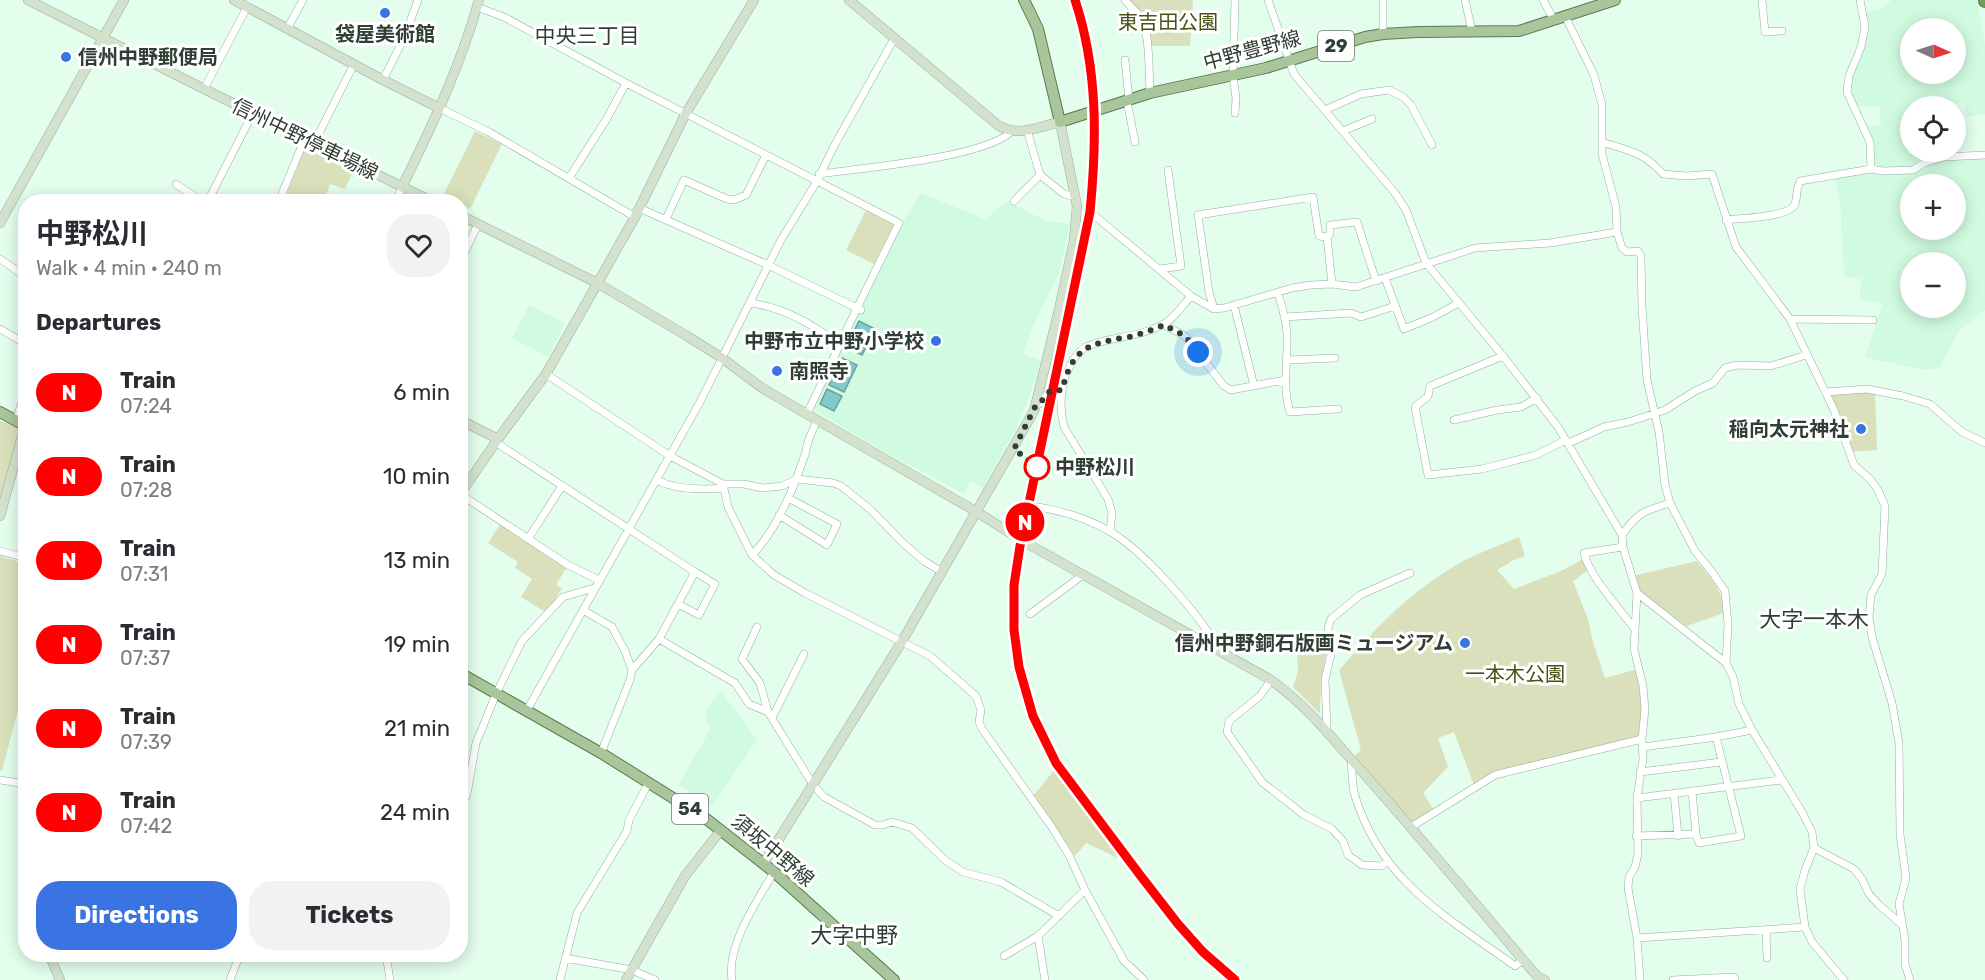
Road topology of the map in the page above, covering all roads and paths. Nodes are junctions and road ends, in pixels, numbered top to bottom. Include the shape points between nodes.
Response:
1 (28, 0) edge
2 (124, 0) edge
3 (234, 0) edge
4 (303, 0) edge
5 (418, 0) edge
6 (754, 0) edge
7 (1024, 0) edge
8 (1125, 0) edge
9 (1235, 0) edge
10 (1268, 0) edge
11 (1383, 0) edge
12 (1465, 0) edge
13 (1543, 0) edge
14 (1615, 0) edge
15 (1762, 0) edge
16 (1860, 0) edge
17 (856, 2) edge
18 (478, 4) edge
19 (1587, 5) edge
20 (247, 8) junction
21 (1560, 18) junction
22 (287, 29) junction
23 (1472, 31) junction
24 (1782, 31) dead end
25 (1383, 34) junction
26 (102, 39) junction
27 (894, 39) junction
28 (1125, 60) dead end
29 (1289, 61) junction
30 (354, 64) junction
31 (1233, 76) junction
32 (383, 80) junction
33 (626, 83) junction
34 (204, 90) junction
35 (1150, 93) junction
36 (1128, 101) junction
37 (439, 108) junction
38 (1324, 110) junction
39 (253, 113) junction
40 (686, 113) junction
41 (1235, 113) dead end
42 (1372, 119) dead end
43 (1060, 122) junction
44 (1027, 130) junction
45 (1343, 131) junction
46 (1011, 132) junction
47 (310, 140) junction
48 (1135, 142) dead end
49 (1602, 142) junction
50 (1432, 145) dead end
51 (766, 155) junction
52 (1985, 155) edge
53 (1871, 169) junction
54 (1168, 170) dead end
55 (1040, 175) junction
56 (569, 178) junction
57 (818, 178) junction
58 (176, 184) dead end
59 (402, 187) junction
60 (191, 194) edge
61 (212, 194) edge
62 (283, 194) edge
63 (399, 194) edge
64 (416, 194) edge
65 (16, 197) joint
66 (1075, 197) junction
67 (1014, 201) dead end
68 (637, 213) junction
69 (1095, 216) dead end
70 (1, 219) edge
71 (666, 219) junction
72 (1726, 219) junction
73 (468, 220) edge
74 (478, 224) junction
75 (1617, 232) junction
76 (1327, 237) junction
77 (468, 245) edge
78 (0, 259) edge
79 (1425, 263) junction
80 (768, 265) junction
81 (1160, 269) junction
82 (18, 271) edge
83 (1385, 278) junction
84 (1376, 281) junction
85 (597, 283) junction
86 (1332, 284) junction
87 (1278, 293) junction
88 (1191, 296) junction
89 (750, 303) junction
90 (1457, 304) junction
91 (1234, 305) junction
92 (1395, 306) junction
93 (859, 309) junction
94 (1214, 309) junction
95 (1284, 317) junction
96 (1790, 319) junction
97 (1873, 320) dead end
98 (1164, 325) junction
99 (0, 329) edge
100 (18, 339) edge
101 (840, 345) junction
102 (1806, 355) junction
103 (1503, 356) junction
104 (722, 358) junction
105 (1335, 358) dead end
106 (1288, 360) junction
107 (546, 374) junction
108 (1285, 380) junction
109 (1254, 386) junction
110 (1062, 390) junction
111 (1826, 392) junction
112 (1537, 398) junction
113 (1036, 405) junction
114 (1338, 409) dead end
115 (0, 412) edge
116 (1654, 413) junction
117 (807, 414) junction
118 (817, 420) junction
119 (1454, 420) dead end
120 (18, 422) edge
121 (468, 425) edge
122 (18, 441) edge
123 (497, 441) junction
124 (1567, 442) junction
125 (1985, 443) edge
126 (670, 456) junction
127 (797, 479) junction
128 (656, 480) junction
129 (468, 483) edge
130 (562, 486) junction
131 (723, 486) junction
132 (788, 498) junction
133 (468, 499) edge
134 (1670, 503) junction
135 (1032, 506) dead end
136 (976, 512) junction
137 (779, 515) junction
138 (0, 516) edge
139 (628, 530) junction
140 (1110, 531) junction
141 (1622, 535) junction
142 (528, 539) junction
143 (1623, 547) junction
144 (0, 551) edge
145 (752, 555) junction
146 (18, 556) edge
147 (695, 572) junction
148 (942, 572) junction
149 (1410, 573) dead end
150 (1083, 575) junction
151 (599, 580) junction
152 (594, 588) junction
153 (1637, 593) junction
154 (678, 604) junction
155 (583, 610) junction
156 (1030, 614) dead end
157 (757, 627) dead end
158 (1634, 628) junction
159 (659, 639) junction
160 (901, 643) junction
161 (1210, 646) junction
162 (804, 654) dead end
163 (1726, 663) junction
164 (632, 670) junction
165 (468, 678) edge
166 (1271, 680) junction
167 (496, 694) junction
168 (527, 710) junction
169 (770, 715) junction
170 (1327, 730) junction
171 (1752, 730) junction
172 (1716, 737) junction
173 (1642, 739) junction
174 (1643, 747) junction
175 (601, 753) junction
176 (1351, 759) junction
177 (1721, 762) junction
178 (1640, 772) junction
179 (0, 780) edge
180 (1781, 780) junction
181 (18, 783) edge
182 (649, 783) junction
183 (812, 783) junction
184 (1727, 786) junction
185 (468, 788) edge
186 (1692, 791) junction
187 (1674, 793) junction
188 (1637, 798) junction
189 (1411, 827) junction
190 (721, 830) junction
191 (1696, 834) junction
192 (1636, 836) junction
193 (1678, 836) junction
194 (1814, 848) junction
195 (1387, 862) junction
196 (764, 863) junction
197 (774, 872) junction
198 (1085, 890) junction
199 (1059, 916) junction
200 (1901, 924) junction
201 (1805, 927) junction
202 (1766, 930) junction
203 (1038, 936) junction
204 (1636, 938) junction
205 (1004, 956) dead end
206 (565, 958) junction
207 (1767, 958) dead end
208 (1523, 960) junction
209 (52, 962) edge
210 (237, 962) edge
211 (387, 962) edge
212 (632, 970) junction
213 (1540, 979) edge
214 (60, 980) edge
215 (230, 980) edge
216 (390, 980) edge
217 (560, 980) edge
218 (626, 980) edge
219 (655, 980) edge
220 (732, 980) edge
221 (894, 980) edge
222 (1045, 980) edge
223 (1144, 980) edge
224 (1640, 980) edge
225 (1673, 980) edge
226 (1735, 980) edge
227 (1844, 980) edge
228 (1910, 980) edge

1 - 26 street, 信州中野停車場線
2 - 26 street
3 - 20 street
4 - 22 street
5 - 32 street
6 - 40 street
7 - 43 main road via 1038,29
8 - 35 street via 1142,18 1146,30
9 - 31 street
10 - 29 street
11 - 25 street
12 - 23 street
13 - 21 street
14 - 19 main road, 中野豊野線 / 29
15 - 24 street via 1765,32
16 - 53 street via 1865,27 1847,92 1870,142
17 - 27 street
18 - 33 street
18 - 37 street, 信州中野停車場線
19 - 21 main road, 中野豊野線 / 29
20 - 22 street
20 - 34 street
21 - 23 main road, 中野豊野線 / 29 via 1519,31
21 - 49 street via 1594,75 1602,105
22 - 30 street
23 - 25 main road, 中野豊野線 / 29
25 - 29 main road, 中野豊野線 / 29
26 - 34 street, 信州中野停車場線
26 - 65 street
27 - 46 street
27 - 57 street
28 - 36 street
29 - 31 main road, 中野豊野線 / 29
29 - 38 street via 1294,74
30 - 32 street
30 - 47 street
31 - 35 main road, 中野豊野線 / 29
31 - 41 street
32 - 37 street
33 - 40 street
33 - 56 street
34 - 39 street, 信州中野停車場線
35 - 36 main road, 中野豊野線 / 29
36 - 43 main road, 中野豊野線 / 29
36 - 48 street
37 - 56 street
37 - 59 street, 信州中野停車場線
38 - 45 street
38 - 50 street via 1361,94 1389,90 1411,105
39 - 47 street, 信州中野停車場線
39 - 61 street
40 - 51 street
40 - 68 street
42 - 45 street
43 - 44 street
43 - 66 street
44 - 46 street
44 - 55 street
45 - 79 street via 1406,210
46 - 57 street via 1003,139 945,156
47 - 59 street, 信州中野停車場線
47 - 62 street
49 - 72 street via 1639,154 1662,174 1712,174
49 - 75 street via 1616,207
51 - 57 street
51 - 71 street via 747,195 727,199 684,180
52 - 53 street via 1944,157 1913,170
53 - 72 street via 1800,181 1791,210
54 - 81 street via 1181,266
55 - 66 street via 1064,194
55 - 67 street
56 - 68 street
57 - 80 street
57 - 93 street via 899,223
58 - 60 street
59 - 63 street
59 - 64 street
65 - 70 street
66 - 113 street via 1074,241
68 - 71 street
68 - 85 street
69 - 81 street
71 - 80 street
72 - 96 street via 1736,247
73 - 74 street
74 - 77 street
74 - 85 street
75 - 79 street via 1550,243 1475,248
75 - 116 street via 1622,248 1627,252 1638,251 1641,256 1645,357
76 - 84 street via 1330,225 1357,222
76 - 86 street
76 - 94 street via 1319,236 1313,197 1198,214
78 - 82 street
79 - 83 street
79 - 90 street
80 - 89 street
80 - 93 street
81 - 88 street
83 - 84 street
83 - 92 street
84 - 86 street via 1356,286
85 - 104 street
85 - 107 street
86 - 87 street
87 - 91 street
87 - 95 street
88 - 94 street
88 - 98 street
89 - 101 street via 782,310 821,330
89 - 104 street
90 - 92 street via 1404,329
90 - 103 street
91 - 94 street
91 - 109 street
92 - 95 street via 1361,317 1351,313
93 - 101 street
95 - 106 street
96 - 97 street
96 - 102 street
98 - 109 street via 1185,336 1224,386 1232,390
98 - 110 street via 1084,348 1069,368
99 - 100 street
101 - 117 street
102 - 111 street
102 - 116 street via 1771,366 1725,368 1713,383
103 - 112 street
103 - 124 street via 1430,386 1428,396 1415,407 1428,475 1482,469 1536,455
104 - 117 street via 762,388
104 - 126 street
105 - 106 street
106 - 108 street
107 - 123 street
107 - 126 street
108 - 109 street
108 - 114 street via 1290,412
110 - 113 street via 1050,391
110 - 140 street via 1064,428 1108,499 1112,513
111 - 125 street via 1867,389 1930,404 1962,432
111 - 200 street via 1854,465 1870,479 1885,506 1882,574 1871,596 1869,617 1899,743 1900,834 1906,878 1899,904
112 - 119 street via 1521,407
112 - 124 street
113 - 136 street
115 - 120 main road
116 - 124 street via 1604,426
116 - 134 street
117 - 118 street
118 - 127 street
118 - 136 street
121 - 123 street
122 - 138 street
123 - 129 street
123 - 130 street
124 - 141 street
126 - 128 street
126 - 131 street
127 - 131 street via 771,488
127 - 132 street
127 - 148 street via 841,486 904,544
128 - 131 street via 704,490
128 - 139 street
130 - 139 street
130 - 142 street
131 - 145 street via 728,507
132 - 137 street
132 - 137 street via 837,524 827,544
133 - 142 street
134 - 141 street via 1644,511
134 - 163 street via 1695,551 1725,591
135 - 140 street via 1070,514
136 - 148 street
136 - 150 street
137 - 145 street via 765,542
139 - 147 street
139 - 151 street
140 - 161 street via 1178,594 1211,636
141 - 143 street
142 - 151 street
143 - 153 street
143 - 158 street via 1584,553 1606,592
144 - 146 street
145 - 160 street via 774,575
147 - 154 street
147 - 154 street via 715,584 699,615
148 - 160 street
149 - 170 street via 1360,595 1331,619 1331,654 1325,680
150 - 156 street
150 - 161 street
151 - 152 street
152 - 155 street
152 - 167 street via 563,597 522,641
153 - 158 street
153 - 163 street
154 - 159 street
155 - 164 street via 612,627
155 - 168 street
157 - 169 street via 742,659 760,683
158 - 173 street via 1645,709
159 - 164 street
159 - 169 street via 735,683 749,704
160 - 183 street
160 - 198 street via 930,656 976,696 982,729 1051,825
161 - 166 street
162 - 169 street
163 - 171 street
164 - 175 street
165 - 167 main road, 須坂中野線 / 54
166 - 170 street
166 - 195 street via 1260,696 1229,721 1227,732 1262,782 1304,815 1332,829 1343,841 1348,855 1362,865 1381,866
167 - 168 main road, 須坂中野線 / 54
167 - 185 street via 476,743
168 - 175 main road, 須坂中野線 / 54
169 - 183 street
170 - 176 street
171 - 172 street
171 - 180 street
172 - 174 street
172 - 177 street
173 - 174 street
173 - 189 street via 1495,775
174 - 178 street
175 - 182 main road, 須坂中野線 / 54
176 - 189 street
176 - 195 street via 1354,794 1368,830
177 - 178 street
177 - 184 street
178 - 188 street
179 - 181 street
180 - 184 street
180 - 194 street via 1812,832
182 - 190 main road, 須坂中野線 / 54
182 - 206 street via 627,831 577,913
183 - 196 street
183 - 199 street via 824,796 875,825 892,822 912,828 963,872 1001,882
184 - 186 street
184 - 191 street via 1741,836 1698,843
186 - 187 street
186 - 191 street
187 - 188 street
187 - 193 street
188 - 192 street
189 - 208 street
190 - 196 main road, 須坂中野線 / 54
190 - 212 street via 685,876
191 - 193 street
192 - 193 street
192 - 204 street via 1638,854 1628,888
194 - 200 street via 1854,869 1869,894
194 - 201 street via 1800,889
195 - 208 street via 1438,912 1515,966
196 - 197 main road, 須坂中野線 / 54
197 - 220 street via 737,940 730,971
197 - 221 main road, 須坂中野線 / 54
198 - 199 street
198 - 223 street via 1124,962
199 - 203 street
200 - 228 street
201 - 202 street
201 - 227 street via 1812,942
202 - 204 street
202 - 207 street
203 - 205 street
203 - 222 street
204 - 224 street
206 - 212 street
206 - 217 street
208 - 213 street
209 - 214 street
210 - 215 street
211 - 216 street
212 - 218 street
212 - 219 street
225 - 226 street via 1734,976

